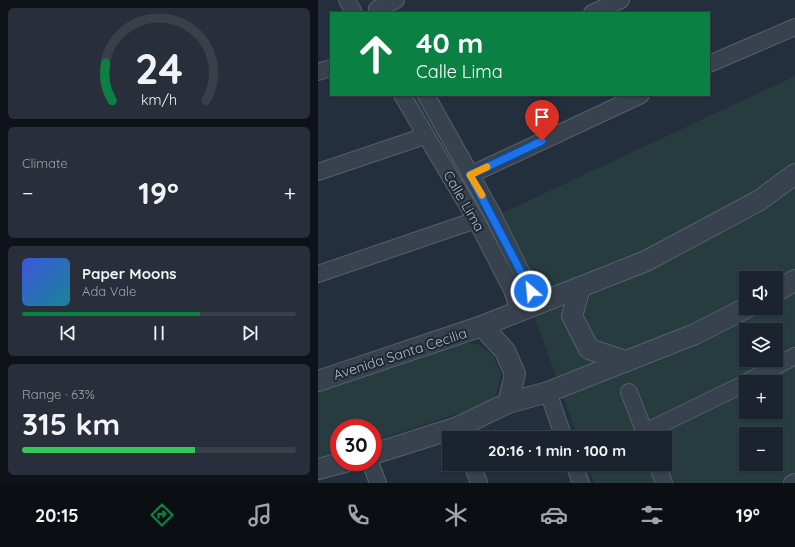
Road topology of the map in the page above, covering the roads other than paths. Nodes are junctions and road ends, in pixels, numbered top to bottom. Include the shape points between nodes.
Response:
1 (347, 0) edge
2 (396, 0) edge
3 (621, 0) edge
4 (376, 7) edge
5 (353, 12) edge
6 (594, 12) edge
7 (795, 27) edge
8 (710, 64) edge
9 (330, 68) edge
10 (318, 72) edge
11 (403, 96) edge
12 (427, 96) edge
13 (640, 96) edge
14 (425, 134) junction
15 (318, 172) edge
16 (795, 174) edge
17 (470, 175) junction
18 (476, 220) junction
19 (318, 274) edge
20 (795, 280) edge
21 (580, 288) junction
22 (783, 288) edge
23 (537, 304) junction
24 (518, 311) junction
25 (739, 312) edge
26 (482, 326) junction
27 (795, 356) edge
28 (625, 361) junction
29 (759, 375) edge
30 (318, 381) edge
31 (739, 386) edge
32 (548, 392) junction
33 (629, 392) dead end
34 (508, 403) junction
35 (463, 431) edge
36 (562, 431) edge
37 (644, 431) edge
38 (654, 431) edge
39 (442, 437) edge
40 (382, 452) edge
41 (330, 466) edge
42 (318, 469) edge
43 (373, 471) edge
44 (475, 471) edge
45 (577, 471) edge
46 (660, 471) edge
47 (795, 482) edge
48 (378, 483) edge
49 (479, 483) edge
50 (581, 483) edge
51 (664, 483) edge
52 (792, 483) edge

1 - 5 street
2 - 4 street
3 - 6 street
7 - 8 street
9 - 10 street
11 - 14 street, Calle Lima
12 - 17 street, Calle Lima
13 - 17 street
14 - 15 street via 416,140
14 - 18 street, Calle Lima
16 - 21 street, Avenida Santa Cecilia via 760,200 646,261
17 - 23 street, Calle Lima via 492,213
18 - 19 street
18 - 24 street, Calle Lima via 512,290
20 - 22 street
21 - 23 street, Avenida Santa Cecilia
21 - 28 street via 572,316 590,349
23 - 24 street, Avenida Santa Cecilia
24 - 26 street, Avenida Santa Cecilia
25 - 28 street via 694,334
26 - 30 street, Avenida Santa Cecilia
26 - 34 street via 505,351 515,374
27 - 29 street
28 - 32 street
31 - 38 street
32 - 34 street
32 - 36 street
33 - 37 street
34 - 35 street
39 - 40 street
41 - 42 street
43 - 48 street
44 - 49 street
45 - 50 street
46 - 51 street
47 - 52 street

